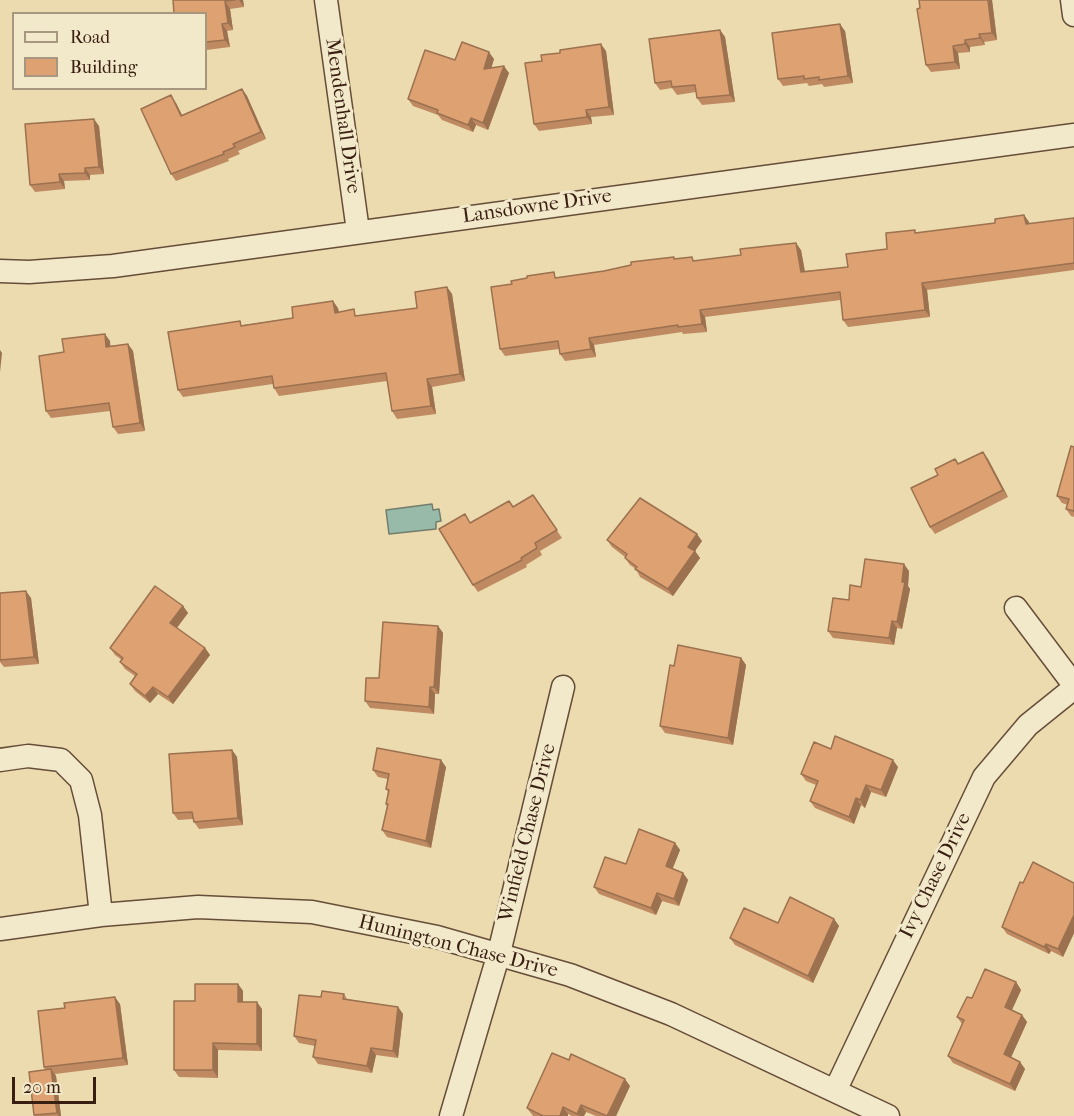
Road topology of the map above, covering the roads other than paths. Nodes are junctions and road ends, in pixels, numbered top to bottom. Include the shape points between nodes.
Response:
1 (326, 0) edge
2 (1072, 0) edge
3 (1074, 15) edge
4 (1074, 135) edge
5 (358, 231) junction
6 (0, 272) edge
7 (1016, 608) dead end
8 (563, 687) dead end
9 (1074, 687) edge
10 (0, 760) edge
11 (101, 915) junction
12 (0, 929) edge
13 (499, 953) junction
14 (835, 1091) junction
15 (452, 1116) edge
16 (888, 1116) edge

1 - 5 street, Mendenhall Drive
2 - 3 street
4 - 5 street, Lansdowne Drive
5 - 6 street, Lansdowne Drive via 113,266
7 - 9 street
8 - 13 street, Winfield Chase Drive
9 - 14 street, Ivy Chase Drive via 1028,725 984,777
10 - 11 street via 28,756 60,760 81,780 90,815
11 - 12 street, Hunington Chase Drive
11 - 13 street, Hunington Chase Drive via 198,907 312,912
13 - 14 street, Hunington Chase Drive via 672,1014
13 - 15 street, Winfield Chase Drive
14 - 16 street, Hunington Chase Drive

